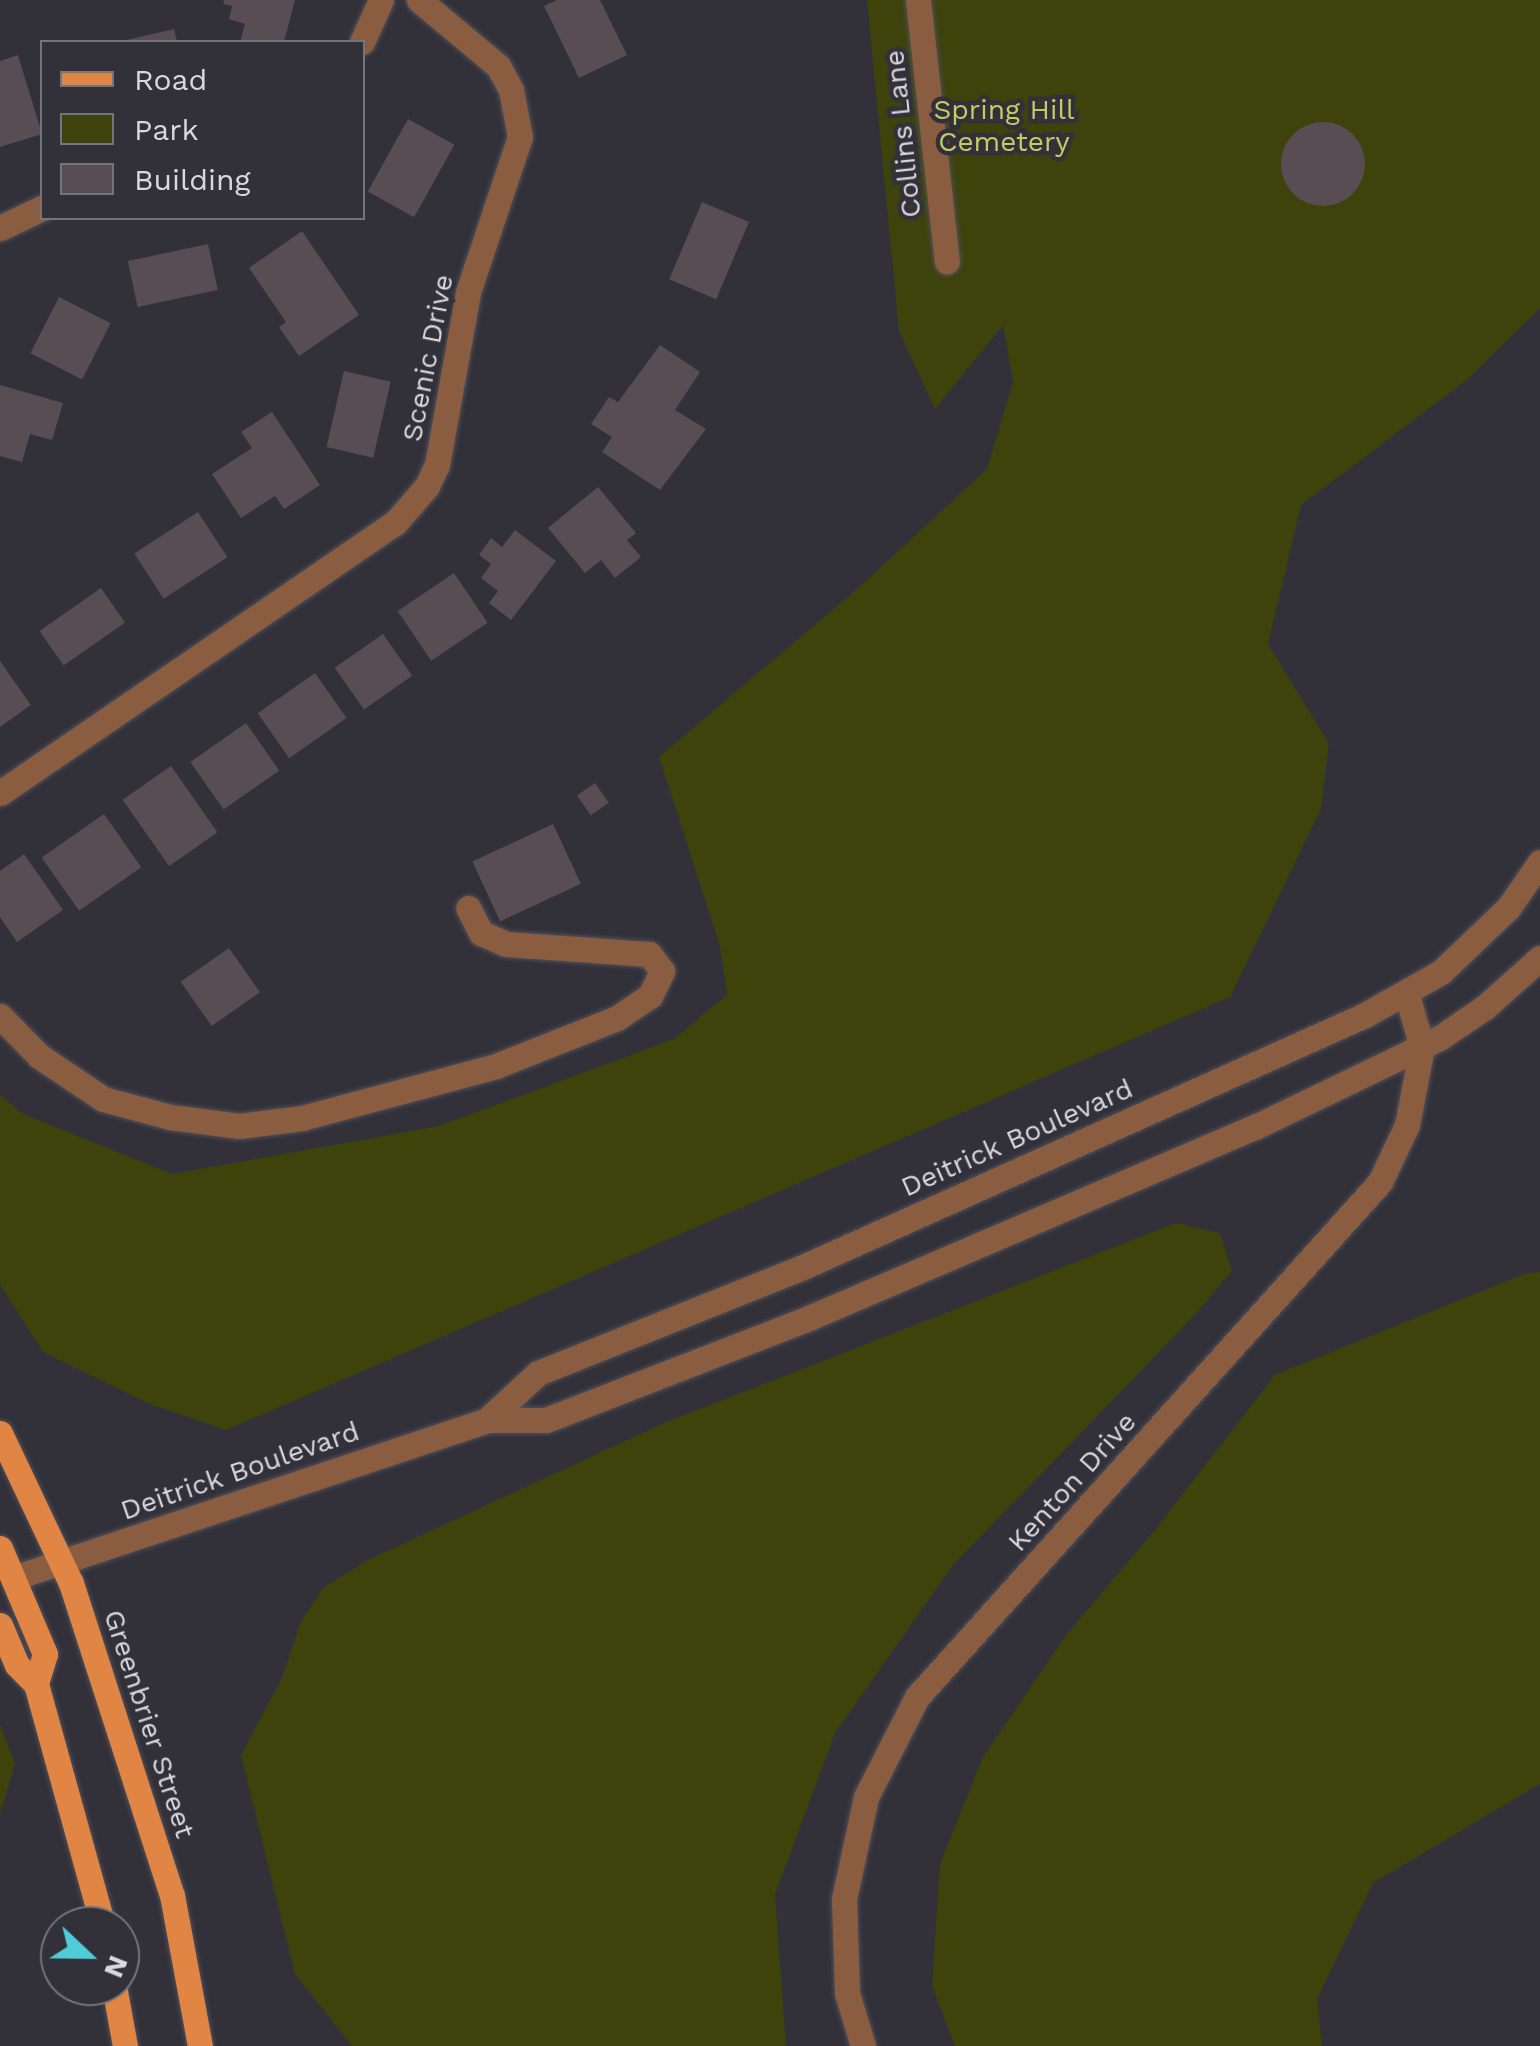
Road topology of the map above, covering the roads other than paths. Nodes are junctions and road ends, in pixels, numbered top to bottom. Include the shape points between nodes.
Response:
1 (380, 0) edge
2 (420, 0) edge
3 (918, 0) edge
4 (363, 40) edge
5 (40, 209) edge
6 (0, 228) edge
7 (947, 261) dead end
8 (0, 793) edge
9 (1540, 862) edge
10 (468, 908) dead end
11 (1540, 958) edge
12 (1406, 992) junction
13 (0, 1016) edge
14 (1422, 1047) junction
15 (487, 1420) junction
16 (0, 1433) edge
17 (0, 1548) edge
18 (61, 1563) junction
19 (13, 1578) junction
20 (0, 1625) edge
21 (36, 1684) junction
22 (97, 1906) edge
23 (117, 2006) edge
24 (124, 2046) edge
25 (200, 2046) edge
26 (863, 2046) edge

1 - 4 street
2 - 8 street, Scenic Drive via 498,66 511,90 520,136 468,292 437,465 427,486 395,523
3 - 7 street, Collins Lane
5 - 6 street
9 - 12 street, Deitrick Boulevard via 1508,907 1441,972
10 - 13 street via 481,933 506,944 649,954 662,970 650,996 617,1018 496,1066 302,1118 239,1126 170,1117 104,1098 39,1056
11 - 14 street, Deitrick Boulevard via 1485,1006
12 - 14 street, Kenton Drive
12 - 15 street, Deitrick Boulevard via 803,1266 538,1373
14 - 15 street, Deitrick Boulevard via 1255,1128 810,1317 546,1420
14 - 26 street, Kenton Drive via 1407,1125 1380,1182 917,1696 866,1797 844,1899 847,1993
15 - 18 street, Deitrick Boulevard
16 - 18 main road, Greenbrier Street
17 - 19 main road
18 - 19 street, Deitrick Boulevard
18 - 25 main road, Greenbrier Street via 172,1895
19 - 21 main road via 45,1654
20 - 21 main road via 17,1665
21 - 22 main road
23 - 24 main road

